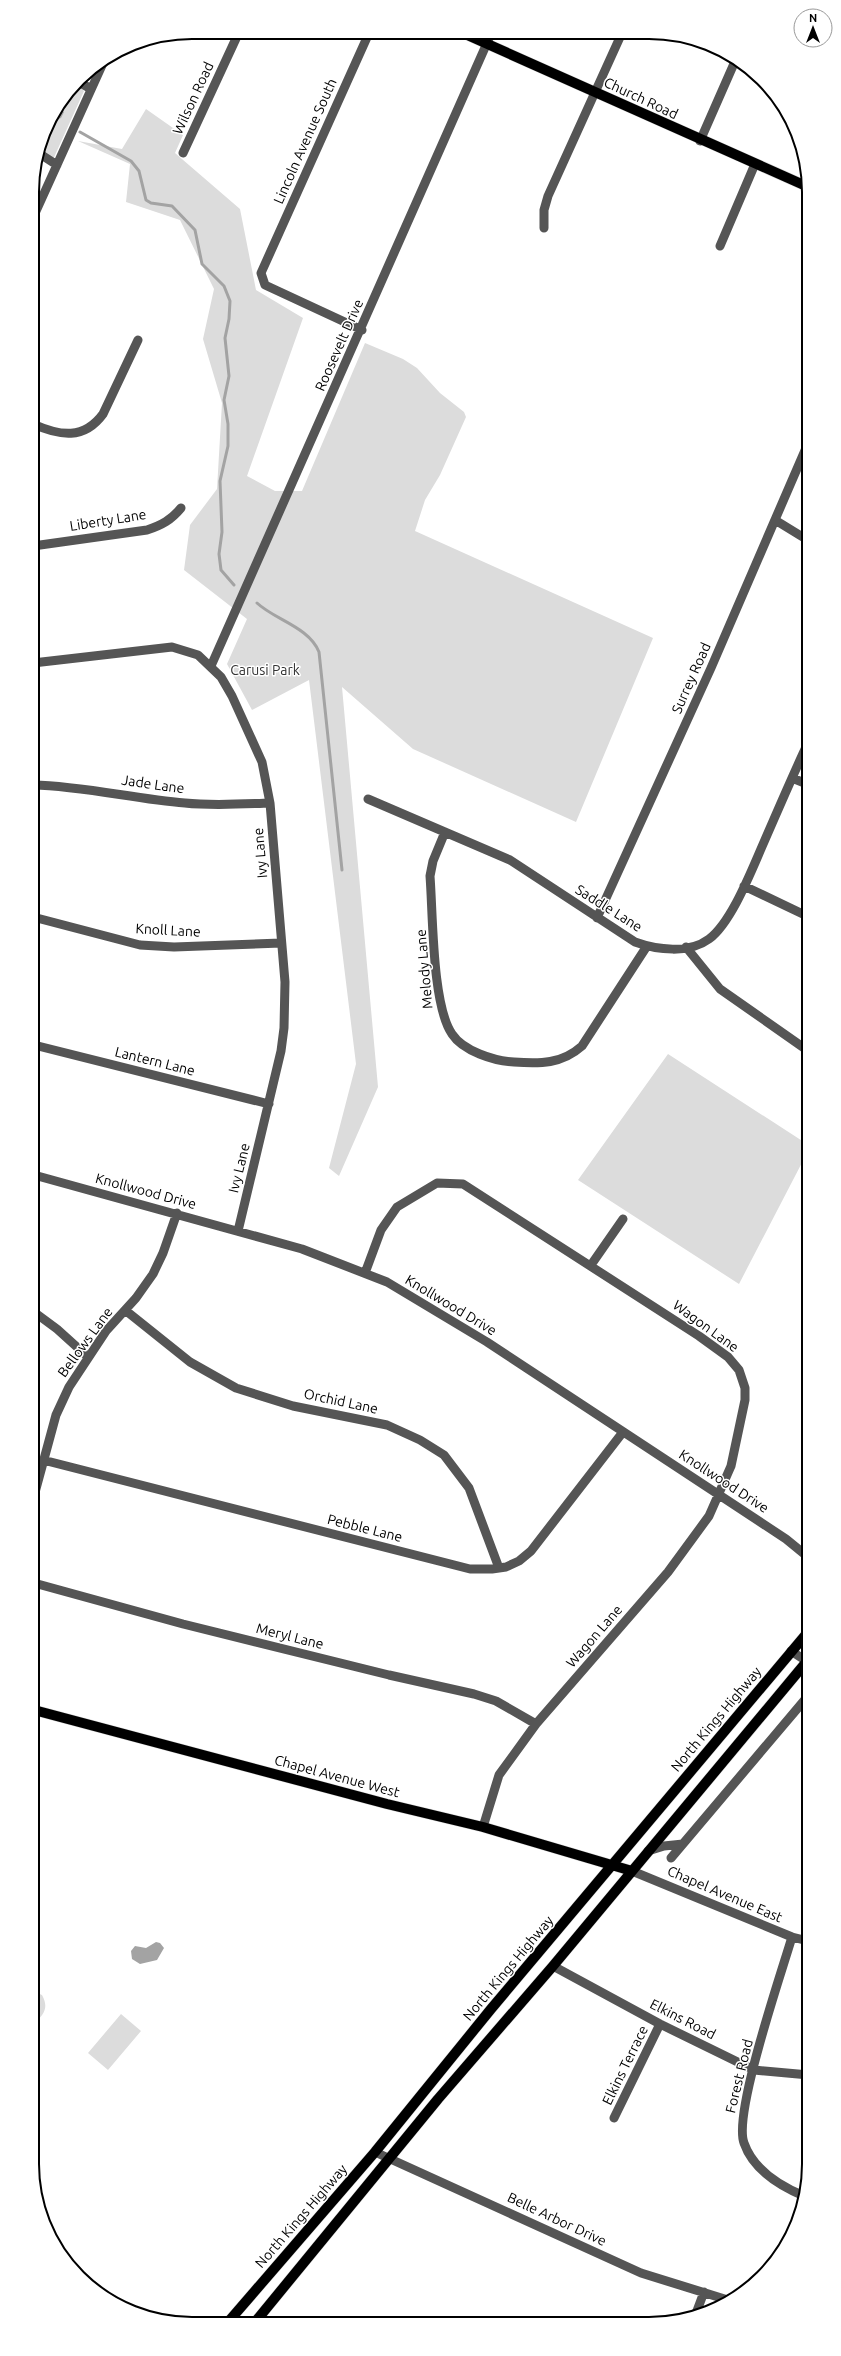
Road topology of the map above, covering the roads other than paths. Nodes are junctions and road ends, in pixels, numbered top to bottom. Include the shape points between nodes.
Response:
1 (237, 39) edge
2 (366, 39) edge
3 (489, 39) edge
4 (619, 39) edge
5 (734, 65) edge
6 (100, 71) edge
7 (83, 85) edge
8 (91, 89) junction
9 (595, 92) junction
10 (700, 140) junction
11 (183, 153) dead end
12 (43, 156) edge
13 (755, 164) junction
14 (57, 165) junction
15 (802, 184) edge
16 (39, 205) edge
17 (544, 228) dead end
18 (720, 246) dead end
19 (362, 330) junction
20 (138, 340) dead end
21 (39, 427) edge
22 (802, 457) edge
23 (181, 508) dead end
24 (775, 520) junction
25 (802, 537) edge
26 (39, 545) edge
27 (39, 662) edge
28 (211, 666) junction
29 (802, 756) edge
30 (792, 778) junction
31 (802, 782) edge
32 (39, 785) edge
33 (368, 799) dead end
34 (270, 803) junction
35 (445, 832) junction
36 (744, 886) junction
37 (802, 914) edge
38 (39, 918) edge
39 (597, 918) junction
40 (282, 943) junction
41 (648, 946) junction
42 (686, 947) junction
43 (39, 1046) edge
44 (802, 1046) edge
45 (269, 1104) junction
46 (39, 1176) edge
47 (177, 1213) junction
48 (623, 1219) dead end
49 (238, 1230) junction
50 (591, 1265) junction
51 (366, 1273) junction
52 (125, 1310) junction
53 (39, 1316) edge
54 (88, 1357) junction
55 (623, 1432) junction
56 (43, 1460) junction
57 (39, 1476) edge
58 (718, 1494) junction
59 (802, 1552) edge
60 (499, 1568) junction
61 (39, 1584) edge
62 (802, 1639) edge
63 (791, 1651) junction
64 (802, 1657) edge
65 (802, 1668) edge
66 (802, 1703) edge
67 (39, 1711) edge
68 (536, 1724) junction
69 (483, 1827) junction
70 (683, 1844) junction
71 (648, 1851) junction
72 (671, 1858) dead end
73 (613, 1865) junction
74 (632, 1871) junction
75 (792, 1937) junction
76 (802, 1940) edge
77 (552, 1966) junction
78 (660, 2024) junction
79 (754, 2070) junction
80 (802, 2074) edge
81 (614, 2118) dead end
82 (375, 2152) junction
83 (390, 2159) junction
84 (799, 2194) edge
85 (704, 2292) junction
86 (723, 2298) edge
87 (697, 2309) edge
88 (233, 2317) edge
89 (259, 2317) edge

1 - 11 street, Wilson Road
2 - 19 street, Lincoln Avenue South via 261,273 265,285
3 - 9 main road, Church Road
3 - 19 street, Roosevelt Drive
4 - 9 street
5 - 10 street
6 - 8 street
7 - 8 street
8 - 14 street
9 - 10 main road, Church Road
9 - 17 street via 548,196 544,210
10 - 13 main road, Church Road
12 - 14 street
13 - 15 main road, Church Road
13 - 18 street
14 - 16 street
19 - 28 street, Roosevelt Drive
20 - 21 street via 103,414 89,430 63,433
22 - 24 street, Surrey Road
23 - 26 street, Liberty Lane via 163,525 147,530
24 - 25 street
24 - 39 street, Surrey Road
27 - 28 street, Ivy Lane via 161,647 190,651
28 - 34 street, Ivy Lane via 232,696 262,762
29 - 30 street, Saddle Lane
30 - 31 street
30 - 36 street, Saddle Lane
32 - 34 street, Jade Lane via 184,803
33 - 35 street, Saddle Lane
34 - 40 street, Ivy Lane
35 - 39 street, Saddle Lane via 510,860
35 - 41 street, Melody Lane via 433,861 430,876 440,1006 452,1034 472,1050 515,1062 549,1062 568,1057 582,1046
36 - 37 street
36 - 42 street, Saddle Lane via 723,923 709,939
38 - 40 street, Knoll Lane via 140,945 174,947
39 - 41 street, Saddle Lane via 635,942
40 - 45 street, Ivy Lane via 285,982 284,1028 282,1051
41 - 42 street, Saddle Lane via 673,949
42 - 44 street via 720,989
43 - 45 street, Lantern Lane
45 - 49 street, Ivy Lane
46 - 47 street, Knollwood Drive
47 - 49 street, Knollwood Drive
47 - 52 street, Bellows Lane via 153,1274
48 - 50 street
49 - 51 street, Knollwood Drive via 302,1249
50 - 51 street, Wagon Lane via 463,1184 437,1183 397,1207 381,1230
50 - 58 street, Wagon Lane via 699,1336 728,1357 739,1370 745,1400 731,1466
51 - 55 street, Knollwood Drive via 387,1282 487,1342
52 - 54 street, Bellows Lane
52 - 60 street, Orchid Lane via 190,1362 236,1388 294,1406 387,1425 420,1440 444,1455 469,1488
53 - 54 street
54 - 56 street, Bellows Lane via 56,1415
55 - 58 street, Knollwood Drive
55 - 60 street, Pebble Lane via 531,1551 519,1561
56 - 57 street, Bellows Lane
56 - 60 street, Pebble Lane via 470,1569
58 - 59 street, Knollwood Drive
58 - 68 street, Wagon Lane via 710,1516 668,1572
61 - 68 street, Meryl Lane via 183,1624 474,1694 496,1701
62 - 63 main road, North Kings Highway
63 - 64 street
63 - 73 main road, North Kings Highway
65 - 71 main road
66 - 70 street
67 - 69 main road, Chapel Avenue West
68 - 69 street, Wagon Lane via 499,1775
69 - 73 main road, Chapel Avenue West
70 - 71 street
70 - 72 street
71 - 74 main road
73 - 74 main road, Chapel Avenue West
73 - 82 main road, North Kings Highway
74 - 75 street, Chapel Avenue East
74 - 77 main road
75 - 76 street, Chapel Avenue East
75 - 79 street, Forest Road
77 - 78 street, Elkins Road
77 - 83 main road
78 - 79 street, Elkins Road
78 - 81 street, Elkins Terrace
79 - 80 street, Elkins Road
79 - 84 street, Forest Road via 742,2118 744,2144 761,2169 786,2189
82 - 83 street, Belle Arbor Drive
82 - 88 main road, North Kings Highway
83 - 85 street, Belle Arbor Drive via 641,2272
83 - 89 main road
85 - 86 street, Belle Arbor Drive
85 - 87 street

